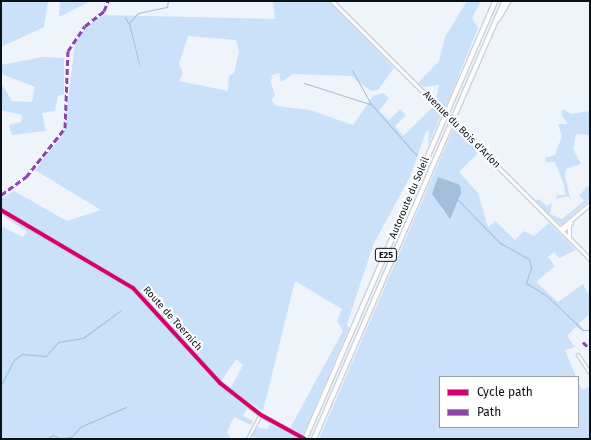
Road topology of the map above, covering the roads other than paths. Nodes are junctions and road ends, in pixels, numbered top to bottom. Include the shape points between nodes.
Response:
1 (332, 1) edge
2 (495, 1) edge
3 (504, 1) edge
4 (509, 1) edge
5 (494, 23) junction
6 (590, 204) edge
7 (1, 210) edge
8 (573, 220) junction
9 (569, 225) junction
10 (561, 230) junction
11 (570, 239) junction
12 (590, 259) edge
13 (578, 355) dead end
14 (590, 373) edge
15 (261, 415) junction
16 (248, 439) edge
17 (305, 439) edge
18 (314, 439) edge

1 - 10 main road, Avenue du Bois d'Arlon, bridge
2 - 17 highway, Autoroute du Soleil / E25
3 - 5 highway, Autoroute du Soleil / E25
4 - 5 highway
5 - 18 highway, Autoroute du Soleil / E25
6 - 8 main road
7 - 15 main road, Route de Toernich via 133,288 220,383
8 - 9 main road
8 - 10 main road
9 - 10 main road
9 - 11 main road
10 - 11 main road, Avenue du Bois d'Arlon
11 - 12 main road, Avenue du Bois d'Arlon
13 - 14 street
15 - 16 street
15 - 17 main road, Route de Toernich

